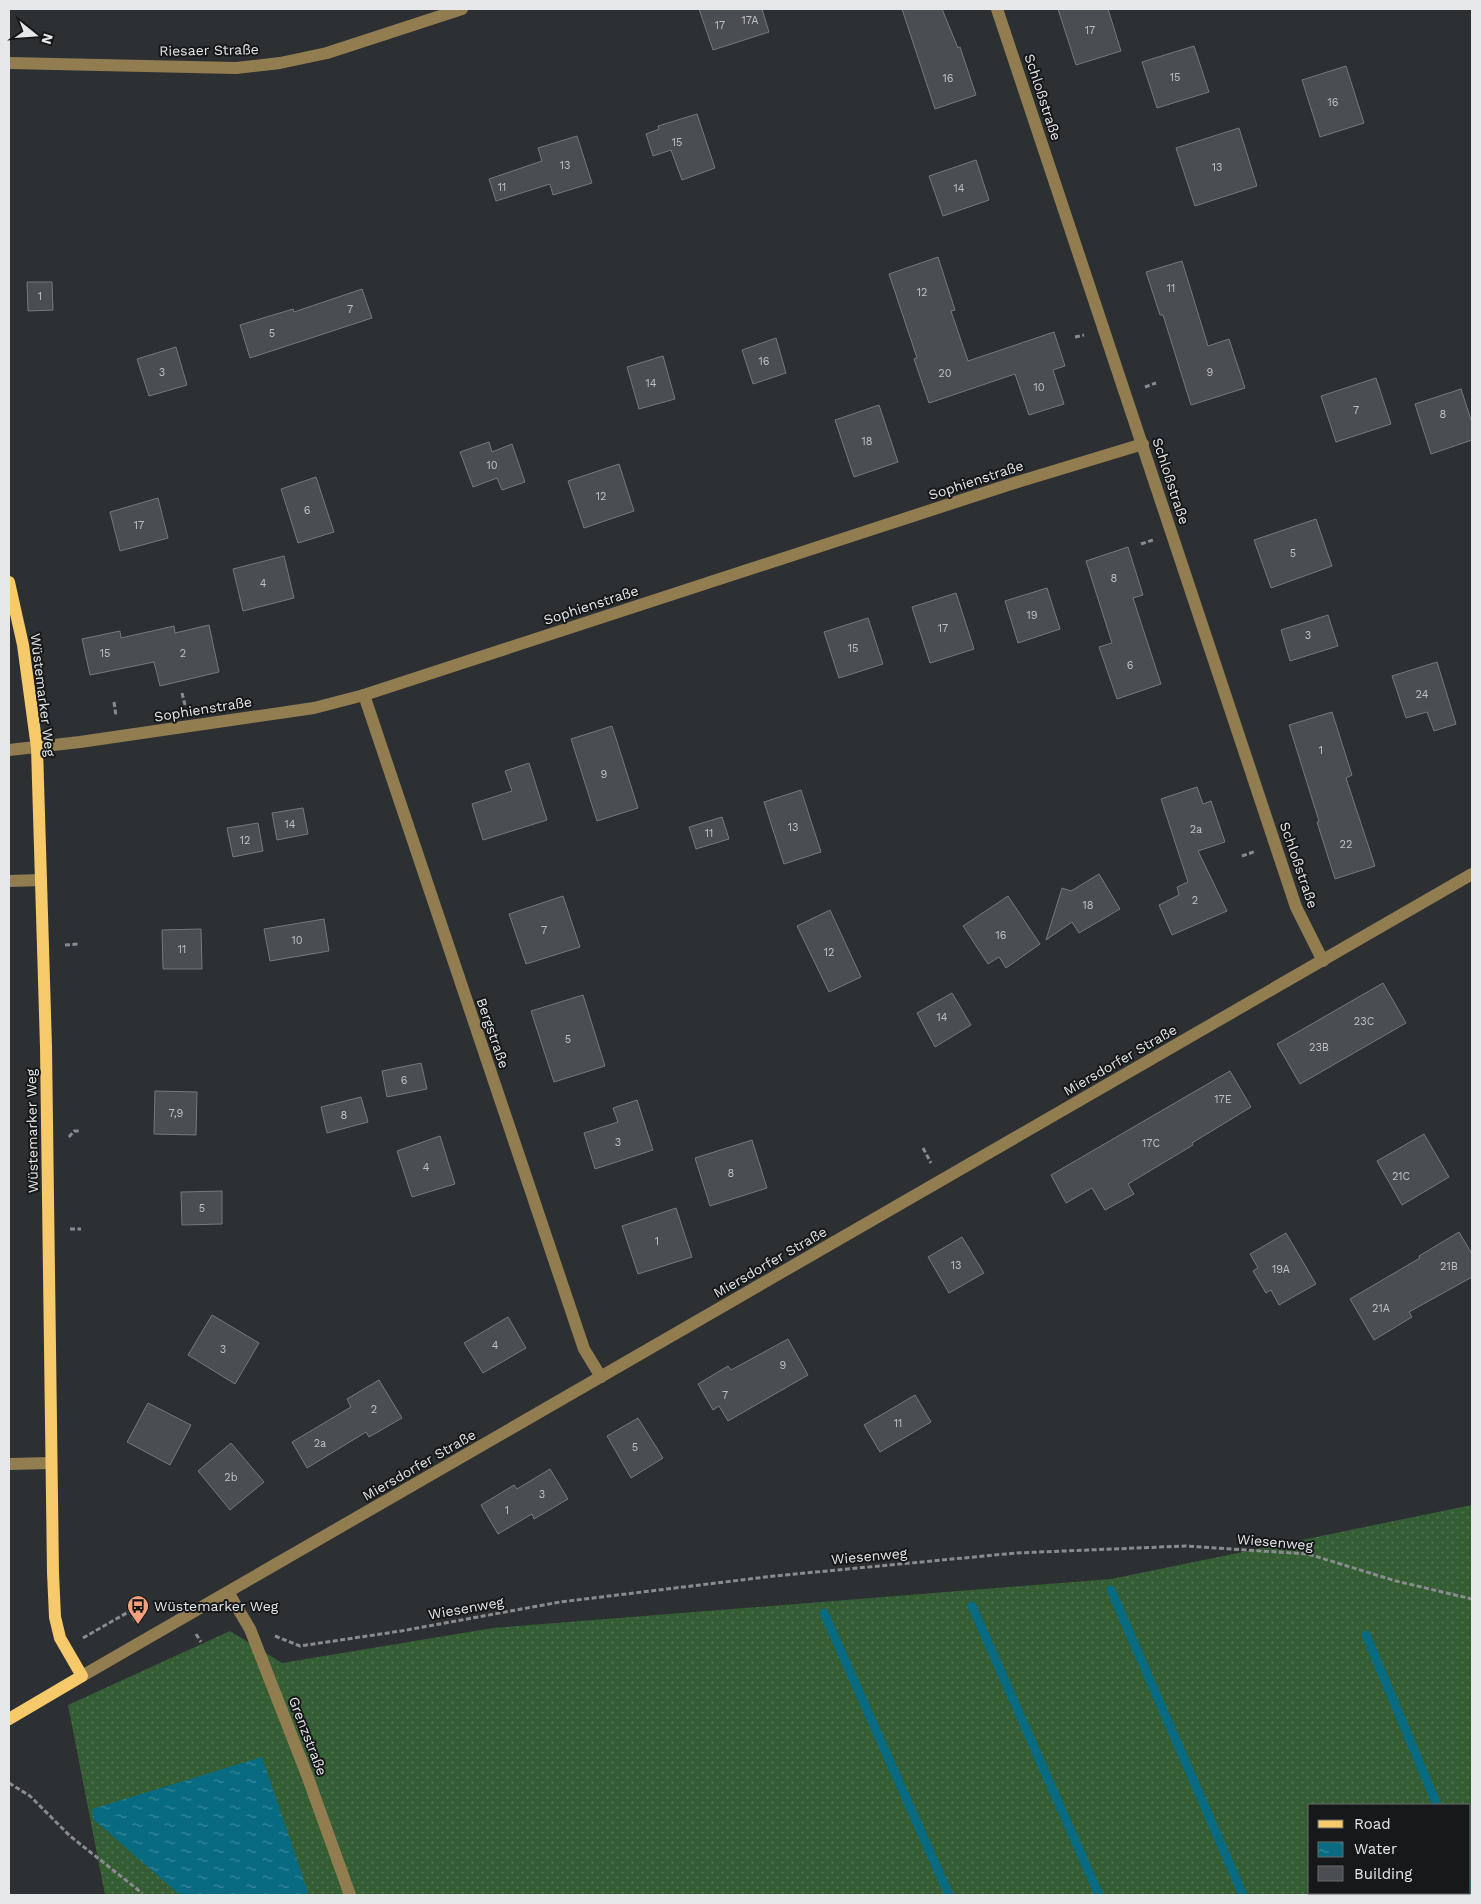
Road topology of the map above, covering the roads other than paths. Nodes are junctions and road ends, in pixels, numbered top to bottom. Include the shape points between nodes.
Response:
1 (462, 9) edge
2 (998, 9) edge
3 (9, 63) edge
4 (1143, 444) junction
5 (9, 582) edge
6 (364, 695) junction
7 (36, 748) junction
8 (9, 750) edge
9 (1472, 874) edge
10 (41, 880) junction
11 (9, 881) edge
12 (1323, 960) junction
13 (601, 1377) junction
14 (51, 1463) junction
15 (9, 1464) edge
16 (228, 1592) junction
17 (82, 1676) junction
18 (9, 1719) edge
19 (350, 1895) edge

1 - 3 street, Riesaer Straße via 327,53 271,64 236,68
2 - 4 street, Schloßstraße
4 - 6 street, Sophienstraße
4 - 12 street, Schloßstraße via 1296,907
5 - 7 main road, Wüstemarker Weg via 24,646
6 - 7 street, Sophienstraße via 314,708
6 - 13 street, Bergstraße via 584,1349
7 - 8 street, Sophienstraße
7 - 10 main road, Wüstemarker Weg
9 - 12 street, Miersdorfer Straße
10 - 11 street
10 - 14 main road, Wüstemarker Weg
12 - 13 street, Miersdorfer Straße
13 - 16 street, Miersdorfer Straße
14 - 15 street
14 - 17 main road, Wüstemarker Weg via 56,1617 65,1648
16 - 17 street, Miersdorfer Straße
16 - 19 street, Grenzstraße via 250,1629
17 - 18 main road

